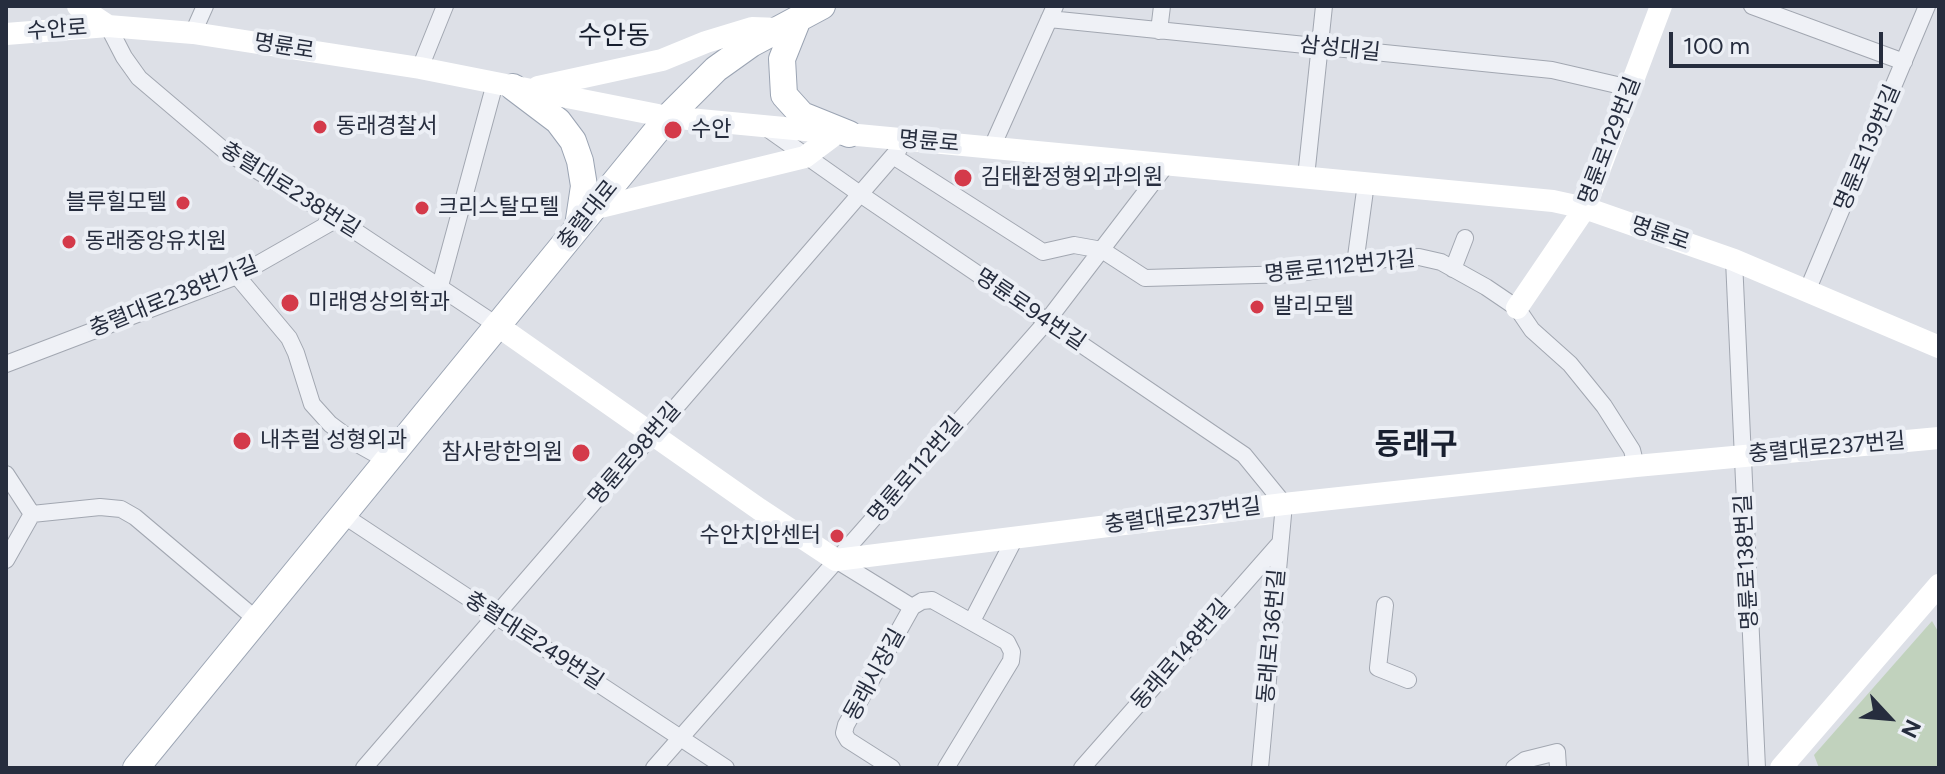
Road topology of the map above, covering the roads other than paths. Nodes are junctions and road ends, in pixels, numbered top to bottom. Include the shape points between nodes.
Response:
1 (78, 6) edge
2 (205, 6) edge
3 (445, 6) edge
4 (1162, 6) edge
5 (1324, 6) edge
6 (1661, 6) edge
7 (1752, 6) edge
8 (1927, 6) edge
9 (807, 13) edge
10 (1052, 13) edge
11 (108, 26) junction
12 (1159, 31) junction
13 (193, 33) junction
14 (6, 34) edge
15 (1320, 47) junction
16 (1904, 62) junction
17 (420, 68) junction
18 (512, 87) junction
19 (1630, 88) junction
20 (668, 117) junction
21 (765, 127) junction
22 (843, 134) junction
23 (992, 147) junction
24 (900, 148) junction
25 (805, 157) junction
26 (1167, 164) junction
27 (1306, 177) junction
28 (1366, 183) junction
29 (860, 194) junction
30 (1585, 208) junction
31 (585, 218) junction
32 (337, 219) junction
33 (1465, 238) dead end
34 (1102, 250) junction
35 (1734, 260) junction
36 (1355, 264) junction
37 (1453, 269) junction
38 (237, 276) junction
39 (440, 286) junction
40 (1808, 289) junction
41 (1517, 308) junction
42 (1047, 321) junction
43 (498, 326) junction
44 (1939, 347) edge
45 (6, 364) edge
46 (652, 434) junction
47 (1939, 438) edge
48 (1741, 456) junction
49 (386, 460) junction
50 (1636, 466) junction
51 (6, 474) edge
52 (1284, 504) junction
53 (32, 514) junction
54 (343, 515) junction
55 (1016, 536) junction
56 (1280, 543) junction
57 (6, 560) edge
58 (836, 560) junction
59 (1939, 585) edge
60 (1385, 605) dead end
61 (912, 607) junction
62 (496, 616) junction
63 (257, 620) junction
64 (972, 621) junction
65 (1408, 680) dead end
66 (680, 738) junction
67 (949, 767) edge
68 (136, 768) edge
69 (364, 768) edge
70 (654, 768) edge
71 (726, 768) edge
72 (892, 768) edge
73 (1082, 768) edge
74 (1260, 768) edge
75 (1514, 768) edge
76 (1558, 768) edge
77 (1757, 768) edge
78 (1781, 768) edge

1 - 11 main road, 명륜로
2 - 13 street
3 - 17 street
4 - 12 street
5 - 15 street
6 - 19 main road, 명륜로129번길
7 - 16 street
8 - 16 street, 명륜로139번길
9 - 18 main road via 662,60
9 - 20 main road, 충렬대로 via 716,69
9 - 22 main road via 782,59 784,95 802,115
10 - 12 street, 삼성대길
10 - 23 street
11 - 13 main road, 명륜로
11 - 14 main road, 수안로
11 - 32 street, 충렬대로238번길 via 139,78 168,103 225,151
12 - 15 street, 삼성대길
13 - 17 main road, 명륜로
15 - 19 street, 삼성대길 via 1552,70
15 - 27 street
16 - 40 street, 명륜로139번길
17 - 18 main road, 명륜로
18 - 20 main road, 명륜로
18 - 31 main road via 558,121 573,141
18 - 39 street
19 - 30 main road, 명륜로129번길
20 - 21 main road, 명륜로
20 - 31 main road, 충렬대로
21 - 22 main road, 명륜로
21 - 25 street, 명륜로94번길
22 - 24 main road, 명륜로
22 - 25 main road
23 - 24 main road, 명륜로
23 - 26 main road, 명륜로
24 - 29 street, 명륜로98번길
24 - 34 street via 1043,252 1074,245
25 - 29 street, 명륜로94번길
25 - 31 main road
26 - 27 main road, 명륜로
26 - 34 street, 명륜로112번길
27 - 28 main road, 명륜로
28 - 30 main road, 명륜로
28 - 36 street
29 - 42 street, 명륜로94번길
29 - 46 street, 명륜로98번길
30 - 35 main road, 명륜로
30 - 41 main road, 명륜로129번길
31 - 43 main road, 충렬대로
32 - 38 street, 충렬대로238번가길
32 - 39 street, 충렬대로238번길
33 - 37 street
34 - 36 street, 명륜로112번가길 via 1145,278 1293,274
34 - 42 street, 명륜로112번길
35 - 40 main road, 명륜로
35 - 48 street, 명륜로138번길
36 - 37 street, 명륜로112번가길 via 1419,257
37 - 41 street, 명륜로112번가길
38 - 45 street, 충렬대로238번가길
38 - 49 street via 289,338 312,404 330,424
39 - 43 street, 충렬대로238번길
40 - 44 main road, 명륜로
41 - 50 street, 명륜로112번가길 via 1604,406
42 - 52 street, 명륜로94번길 via 1244,455
42 - 58 street, 명륜로112번길
43 - 46 main road
43 - 49 main road, 충렬대로
46 - 58 main road
46 - 62 street, 명륜로98번길
47 - 48 main road, 충렬대로237번길
48 - 50 main road, 충렬대로237번길
48 - 77 street, 명륜로138번길
49 - 54 main road, 충렬대로
50 - 52 main road, 충렬대로237번길
51 - 53 street
52 - 55 main road, 충렬대로237번길
52 - 56 street, 동래로136번길
53 - 57 street
53 - 63 street via 121,509
54 - 62 street, 충렬대로249번길
54 - 63 main road, 충렬대로
55 - 58 main road, 충렬대로237번길
55 - 64 street
56 - 73 street, 동래로148번길
56 - 74 street, 동래로136번길
58 - 61 street, 동래시장길
58 - 66 street, 명륜로112번길
59 - 78 main road
60 - 65 street via 1378,668
61 - 64 street, 동래시장길 via 932,600
61 - 72 street, 동래시장길 via 844,733
62 - 66 street, 충렬대로249번길
62 - 69 street, 명륜로98번길
63 - 68 main road, 충렬대로
64 - 67 street, 동래시장길 via 1007,642 1011,661
66 - 70 street, 명륜로112번길
66 - 71 street, 충렬대로249번길
75 - 76 street via 1557,752

